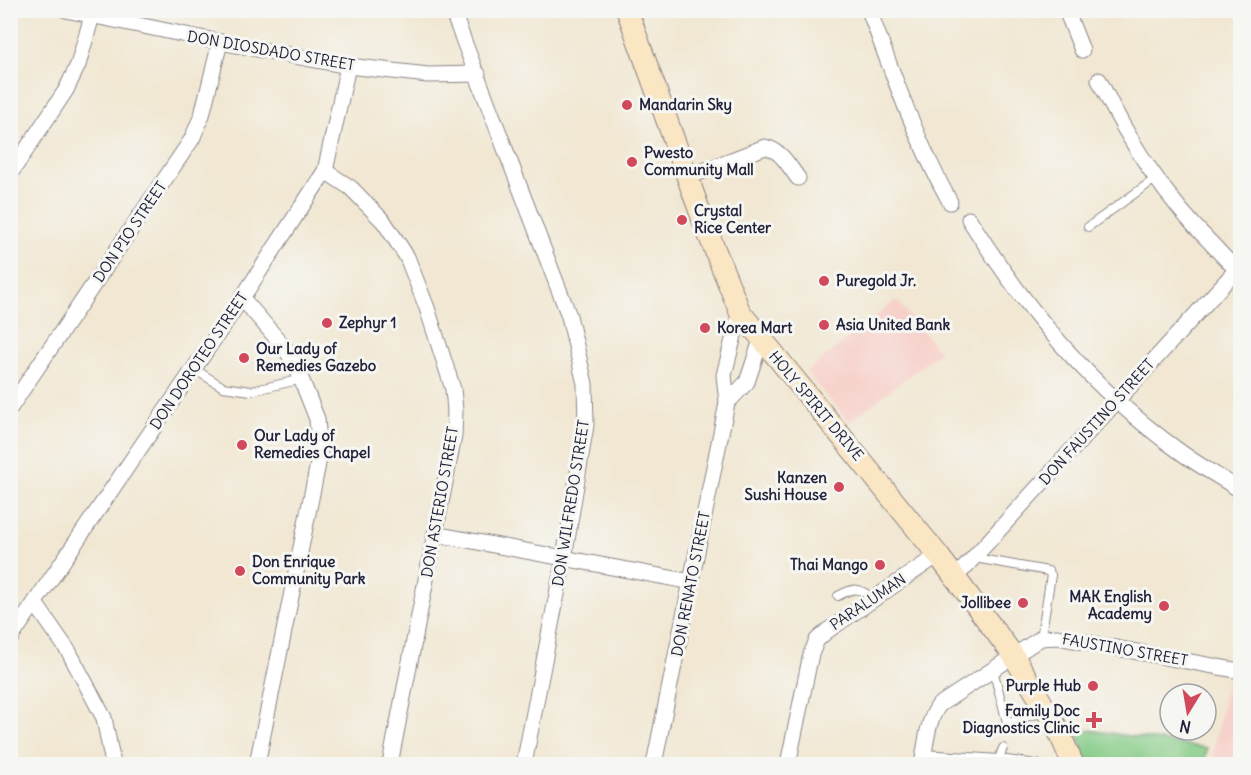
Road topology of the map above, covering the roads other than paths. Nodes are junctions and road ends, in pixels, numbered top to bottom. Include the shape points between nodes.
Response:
1 (66, 10) edge
2 (452, 10) edge
3 (627, 10) edge
4 (869, 10) edge
5 (1066, 10) edge
6 (92, 16) junction
7 (220, 42) junction
8 (1082, 50) dead end
9 (348, 66) junction
10 (478, 74) junction
11 (1099, 80) dead end
12 (324, 171) junction
13 (10, 174) edge
14 (688, 177) junction
15 (798, 178) dead end
16 (1155, 179) junction
17 (950, 202) dead end
18 (969, 219) dead end
19 (1088, 227) dead end
20 (1239, 269) edge
21 (242, 298) junction
22 (740, 312) junction
23 (761, 340) junction
24 (194, 369) junction
25 (302, 379) junction
26 (1116, 400) junction
27 (727, 403) junction
28 (10, 408) edge
29 (1240, 490) edge
30 (435, 534) junction
31 (938, 555) junction
32 (564, 558) junction
33 (975, 558) junction
34 (955, 578) junction
35 (692, 582) junction
36 (838, 596) dead end
37 (874, 599) junction
38 (35, 603) junction
39 (1041, 638) junction
40 (10, 639) edge
41 (1013, 655) junction
42 (993, 670) junction
43 (1240, 671) edge
44 (1048, 712) junction
45 (1003, 748) dead end
46 (923, 759) edge
47 (999, 759) junction
48 (113, 765) edge
49 (257, 765) edge
50 (390, 765) edge
51 (524, 765) edge
52 (654, 765) edge
53 (788, 765) edge
54 (1037, 765) edge
55 (1073, 765) edge

1 - 6 street, DON DIOSDADO STREET
2 - 10 street, DON WILFREDO STREET
3 - 14 main road, HOLY SPIRIT DRIVE
4 - 17 street
5 - 8 street
6 - 7 street, DON DIOSDADO STREET
6 - 13 street via 78,65 66,90
7 - 9 street, DON DIOSDADO STREET
7 - 28 street, DON PIO STREET via 192,139
9 - 10 street, DON DIOSDADO STREET via 428,75
9 - 12 street, DON DOROTEO STREET
10 - 32 street, DON WILFREDO STREET via 569,316 585,384 586,424
11 - 16 street
12 - 21 street, DON DOROTEO STREET
12 - 30 street, DON ASTERIO STREET via 351,188 384,222 407,257 442,351 455,410
14 - 15 street via 765,147 780,153
14 - 22 main road, HOLY SPIRIT DRIVE
16 - 19 lane
16 - 20 street via 1194,226
18 - 26 street via 1035,315
20 - 26 street, DON FAUSTINO STREET
21 - 24 street, DON DOROTEO STREET
21 - 25 street via 285,348
22 - 23 main road, HOLY SPIRIT DRIVE
22 - 27 street, DON RENATO STREET via 723,375
23 - 27 street via 747,382
23 - 31 main road, HOLY SPIRIT DRIVE
24 - 25 lane via 223,387 251,391
24 - 38 street, DON DOROTEO STREET
25 - 49 street via 317,418 320,454
26 - 29 street via 1179,451
26 - 33 street, DON FAUSTINO STREET
27 - 35 street, DON RENATO STREET
30 - 32 street
30 - 50 street, DON ASTERIO STREET
31 - 34 main road, HOLY SPIRIT DRIVE
31 - 37 street, PARALUMAN
32 - 35 street
32 - 51 street, DON WILFREDO STREET
33 - 34 street, DON FAUSTINO STREET
33 - 39 lane via 1051,575
34 - 41 main road, HOLY SPIRIT DRIVE
35 - 52 street, DON RENATO STREET
36 - 37 lane via 855,588
37 - 53 street, PARALUMAN via 817,640
38 - 40 street, DON DOROTEO STREET
38 - 48 street via 69,652 104,718
39 - 41 street, FAUSTINO STREET
39 - 43 street, FAUSTINO STREET via 1057,637
41 - 42 street, FAUSTINO STREET
41 - 44 main road, HOLY SPIRIT DRIVE
42 - 44 lane via 1006,726
42 - 46 street, FAUSTINO STREET via 939,705 930,721
44 - 55 main road, HOLY SPIRIT DRIVE
45 - 47 lane
46 - 47 lane
47 - 54 lane

